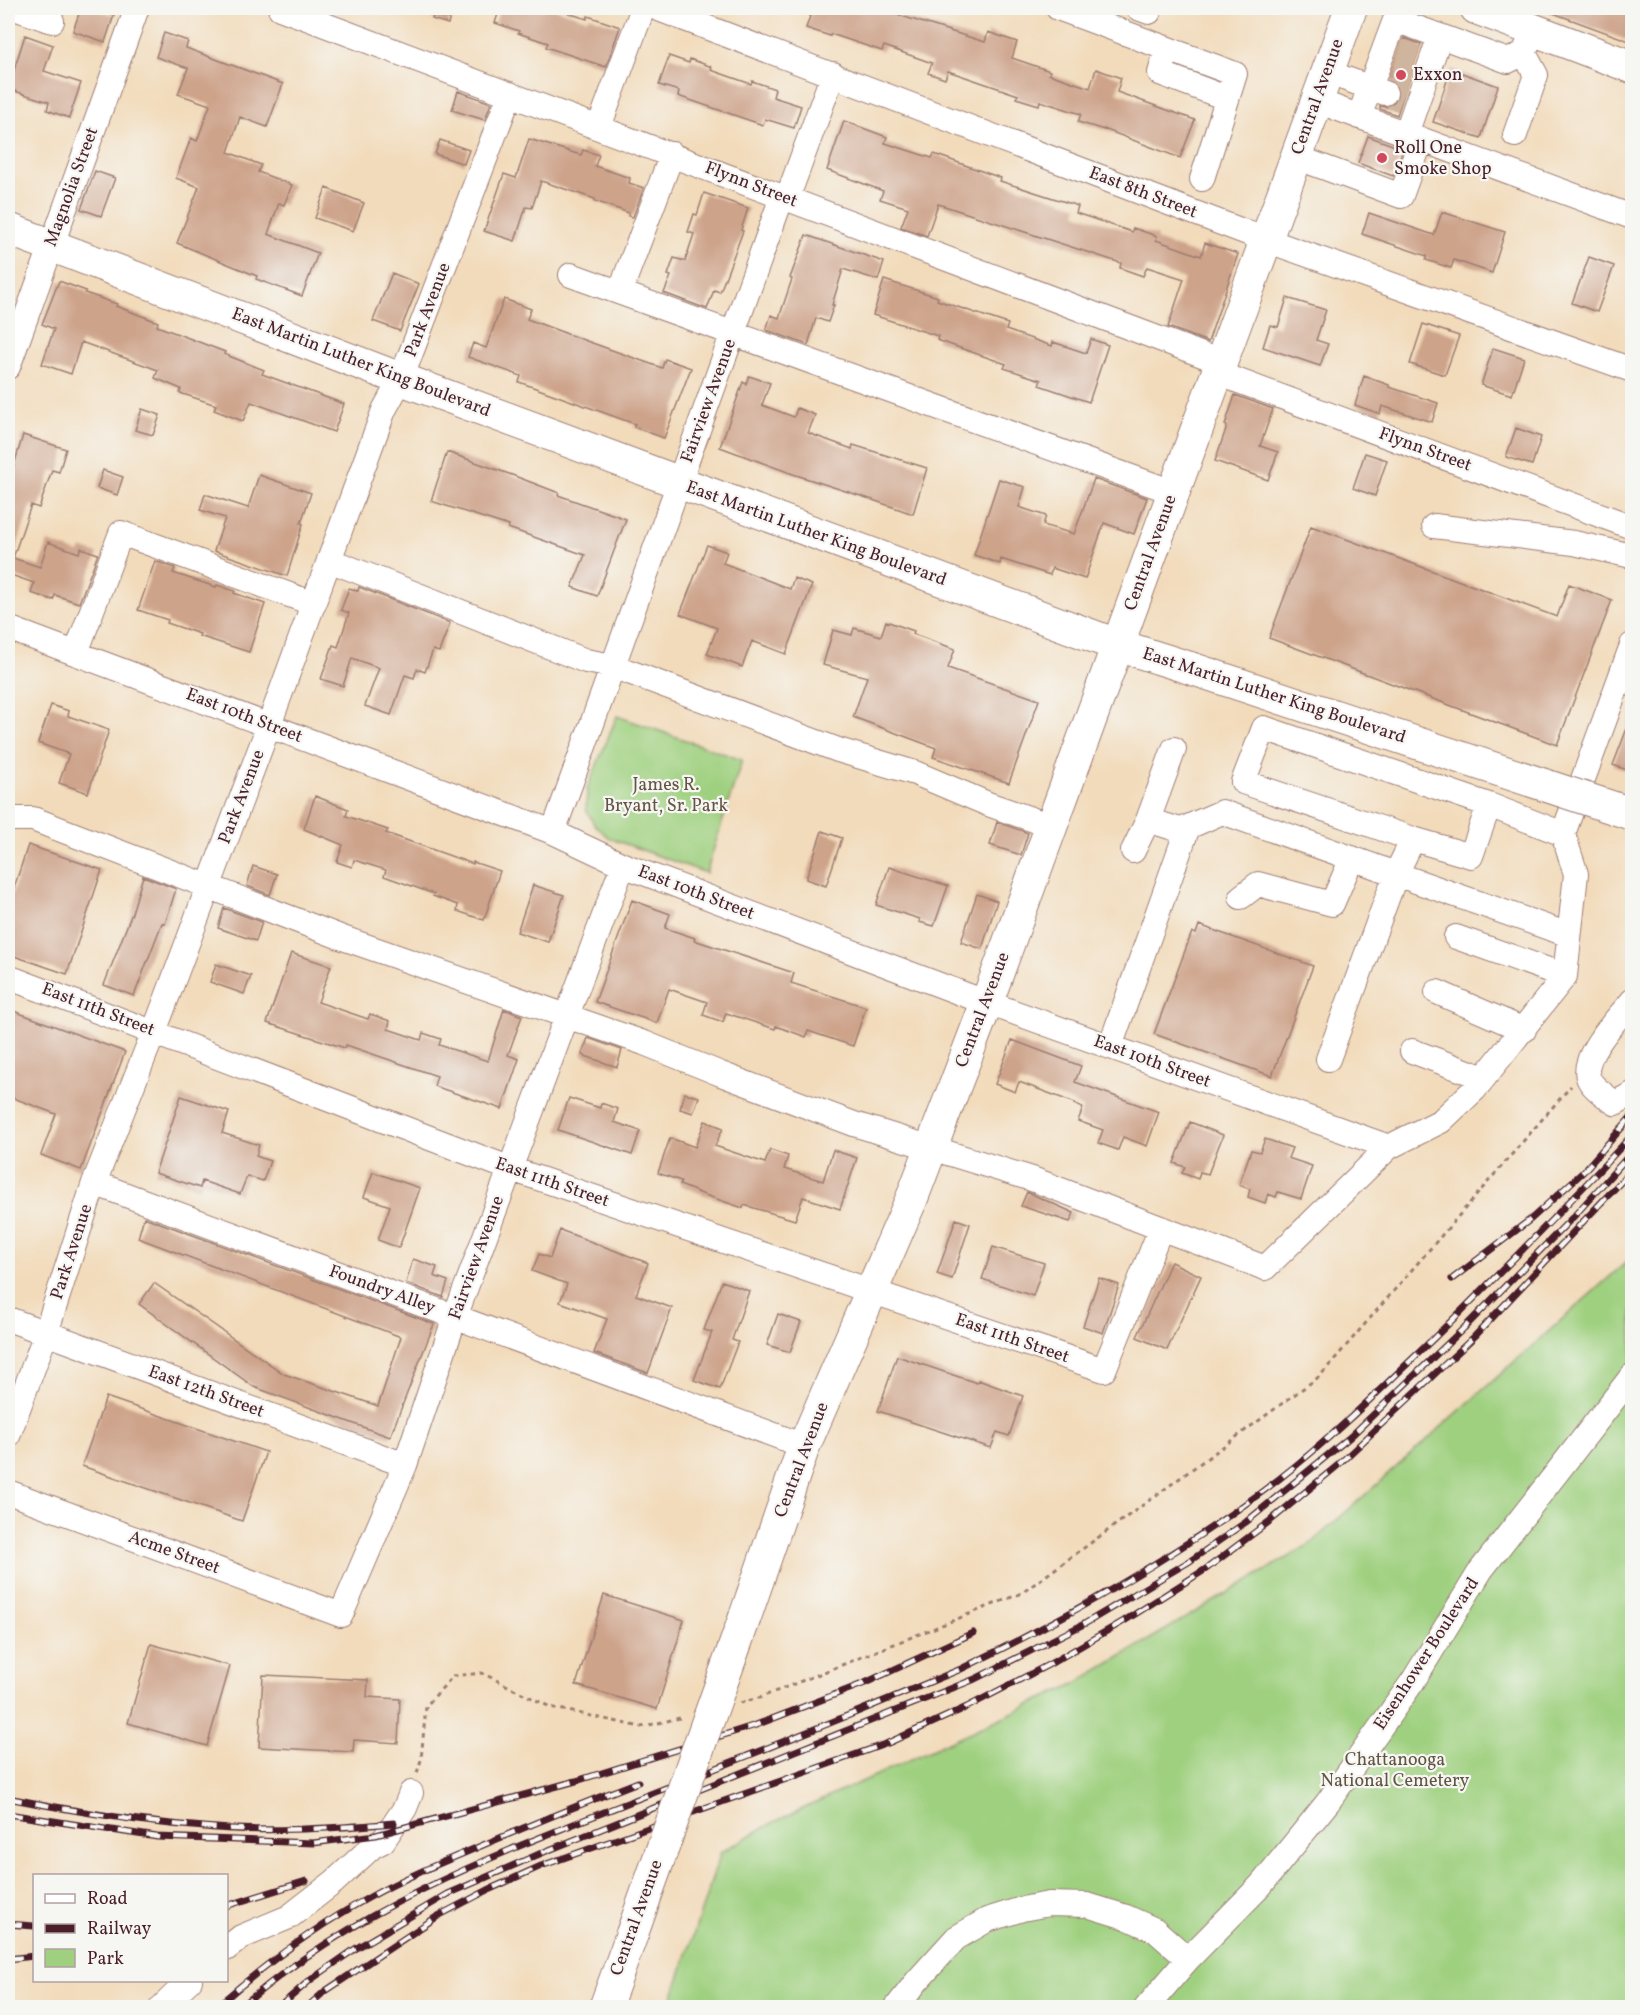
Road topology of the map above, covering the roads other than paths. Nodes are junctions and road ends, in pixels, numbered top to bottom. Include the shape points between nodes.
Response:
1 (14, 8) edge
2 (137, 8) edge
3 (280, 8) edge
4 (643, 8) edge
5 (656, 8) edge
6 (1058, 8) edge
7 (1351, 8) edge
8 (1476, 8) edge
9 (51, 21) dead end
10 (1440, 36) junction
11 (1529, 41) junction
12 (1632, 67) edge
13 (1327, 72) junction
14 (833, 74) junction
15 (1401, 75) junction
16 (510, 94) junction
17 (1317, 101) junction
18 (1359, 117) junction
19 (599, 127) junction
20 (1515, 135) dead end
21 (1413, 137) junction
22 (672, 154) junction
23 (1296, 158) junction
24 (1202, 179) dead end
25 (784, 198) junction
26 (1632, 214) edge
27 (8, 229) edge
28 (1266, 240) junction
29 (51, 244) junction
30 (571, 275) dead end
31 (621, 293) junction
32 (733, 333) junction
33 (8, 367) edge
34 (1219, 367) junction
35 (1632, 370) edge
36 (401, 379) junction
37 (680, 483) junction
38 (1173, 492) junction
39 (1434, 526) dead end
40 (1632, 527) edge
41 (1632, 556) edge
42 (329, 560) junction
43 (314, 604) junction
44 (8, 628) edge
45 (1117, 645) junction
46 (1632, 645) edge
47 (76, 653) junction
48 (613, 666) junction
49 (269, 725) junction
50 (1174, 749) dead end
51 (1489, 805) junction
52 (1632, 814) edge
53 (8, 819) edge
54 (1148, 820) junction
55 (1051, 826) junction
56 (553, 832) junction
57 (1186, 832) junction
58 (1563, 834) junction
59 (1413, 839) junction
60 (1133, 851) dead end
61 (1353, 858) junction
62 (623, 865) junction
63 (1396, 873) junction
64 (208, 888) junction
65 (1241, 897) dead end
66 (1569, 935) junction
67 (1456, 937) dead end
68 (1565, 976) junction
69 (8, 977) edge
70 (1437, 992) dead end
71 (1632, 1001) edge
72 (987, 1002) junction
73 (567, 1017) junction
74 (1524, 1030) junction
75 (154, 1031) junction
76 (1110, 1047) junction
77 (1412, 1051) dead end
78 (1328, 1059) dead end
79 (1484, 1078) junction
80 (1632, 1094) edge
81 (1389, 1147) junction
82 (931, 1148) junction
83 (510, 1169) junction
84 (94, 1183) junction
85 (1161, 1228) junction
86 (870, 1292) junction
87 (455, 1317) junction
88 (8, 1319) edge
89 (46, 1333) junction
90 (1630, 1382) edge
91 (8, 1436) edge
92 (804, 1446) junction
93 (405, 1465) junction
94 (8, 1492) edge
95 (341, 1615) joint
96 (411, 1793) road end
97 (228, 1947) edge
98 (1188, 1959) junction
99 (188, 1982) edge
100 (161, 2007) edge
101 (605, 2007) edge
102 (896, 2007) edge
103 (1146, 2007) edge

1 - 9 street
2 - 29 street, Magnolia Street
3 - 16 street, Flynn Street
4 - 19 street
5 - 14 street, East 8th Street
6 - 24 street via 1235,74
7 - 13 main road, Central Avenue
8 - 11 main road
10 - 11 street via 1508,61
10 - 15 street
10 - 15 street via 1395,20
11 - 12 main road
11 - 20 street via 1536,75
13 - 15 street
13 - 17 main road, Central Avenue
14 - 25 street, Fairview Avenue
14 - 28 street, East 8th Street
15 - 18 street
15 - 21 street
16 - 19 street, Flynn Street
16 - 36 street, Park Avenue
17 - 18 street
17 - 23 main road, Central Avenue
18 - 21 street
19 - 22 street, Flynn Street
21 - 23 street via 1401,196
21 - 26 street
22 - 25 street, Flynn Street
22 - 31 street
23 - 28 main road, Central Avenue
25 - 32 street, Fairview Avenue
25 - 34 street, Flynn Street
27 - 29 main road, East Martin Luther King Boulevard
28 - 34 main road, Central Avenue
28 - 35 street, East 8th Street
29 - 33 street, Magnolia Street
29 - 36 main road, East Martin Luther King Boulevard
30 - 31 street
31 - 32 street
32 - 37 street, Fairview Avenue
32 - 38 street
34 - 38 main road, Central Avenue
34 - 40 street, Flynn Street
36 - 37 main road, East Martin Luther King Boulevard
36 - 42 street, Park Avenue via 384,410
37 - 45 main road, East Martin Luther King Boulevard
37 - 48 street, Fairview Avenue
38 - 45 main road, Central Avenue
39 - 41 street via 1574,543
42 - 43 street, Park Avenue
42 - 48 street via 586,661
43 - 47 street via 121,533
43 - 49 street, Park Avenue
44 - 47 street, East 10th Street
45 - 52 main road, East Martin Luther King Boulevard, bridge
45 - 55 main road, Central Avenue
46 - 58 street
47 - 49 street, East 10th Street
48 - 55 street via 838,750 915,773
48 - 56 street, Fairview Avenue
49 - 56 street, East 10th Street
49 - 64 street, Park Avenue
50 - 54 street
51 - 58 street
51 - 59 street via 1471,856
51 - 59 street via 1264,728 1243,782
53 - 64 street via 33,819
54 - 57 street
54 - 60 street
55 - 72 main road, Central Avenue
56 - 62 street, East 10th Street
57 - 61 street via 1188,827 1222,812
57 - 76 street
58 - 66 street via 1576,874
59 - 63 street
61 - 63 street
61 - 65 street via 1332,904 1258,884
62 - 72 street, East 10th Street
62 - 73 street, Fairview Avenue
63 - 66 street
63 - 78 street
64 - 73 street
64 - 75 street, Park Avenue
66 - 68 street
67 - 68 street
68 - 74 street
69 - 75 street, East 11th Street
70 - 74 street
71 - 80 street via 1592,1050 1587,1066 1595,1087 1615,1103
72 - 76 street, East 10th Street
72 - 82 main road, Central Avenue
73 - 82 street via 854,1124
73 - 83 street, Fairview Avenue
74 - 79 street
75 - 83 street, East 11th Street
75 - 84 street, Park Avenue
76 - 81 street, East 10th Street
77 - 79 street
79 - 81 street via 1441,1121
81 - 85 street via 1265,1268
82 - 85 street via 1032,1179
82 - 86 main road, Central Avenue
83 - 86 street, East 11th Street
83 - 87 street, Fairview Avenue
84 - 87 street, Foundry Alley
84 - 89 street, Park Avenue
85 - 86 street, East 11th Street via 1104,1370
86 - 92 main road, Central Avenue
87 - 92 street, Foundry Alley
87 - 93 street, Fairview Avenue
88 - 89 street, East 12th Street
89 - 91 street, Park Avenue
89 - 93 street, East 12th Street
90 - 98 street, Eisenhower Boulevard via 1481,1570 1413,1681 1328,1802 1261,1886
92 - 101 main road, Central Avenue, bridge
93 - 95 street, Fairview Avenue
94 - 95 street, Acme Street
96 - 97 street via 383,1841 289,1917 241,1937
98 - 102 street via 1155,1930 1126,1917 1087,1905 1040,1905 987,1920 956,1938
98 - 103 street, Eisenhower Boulevard
99 - 100 street

